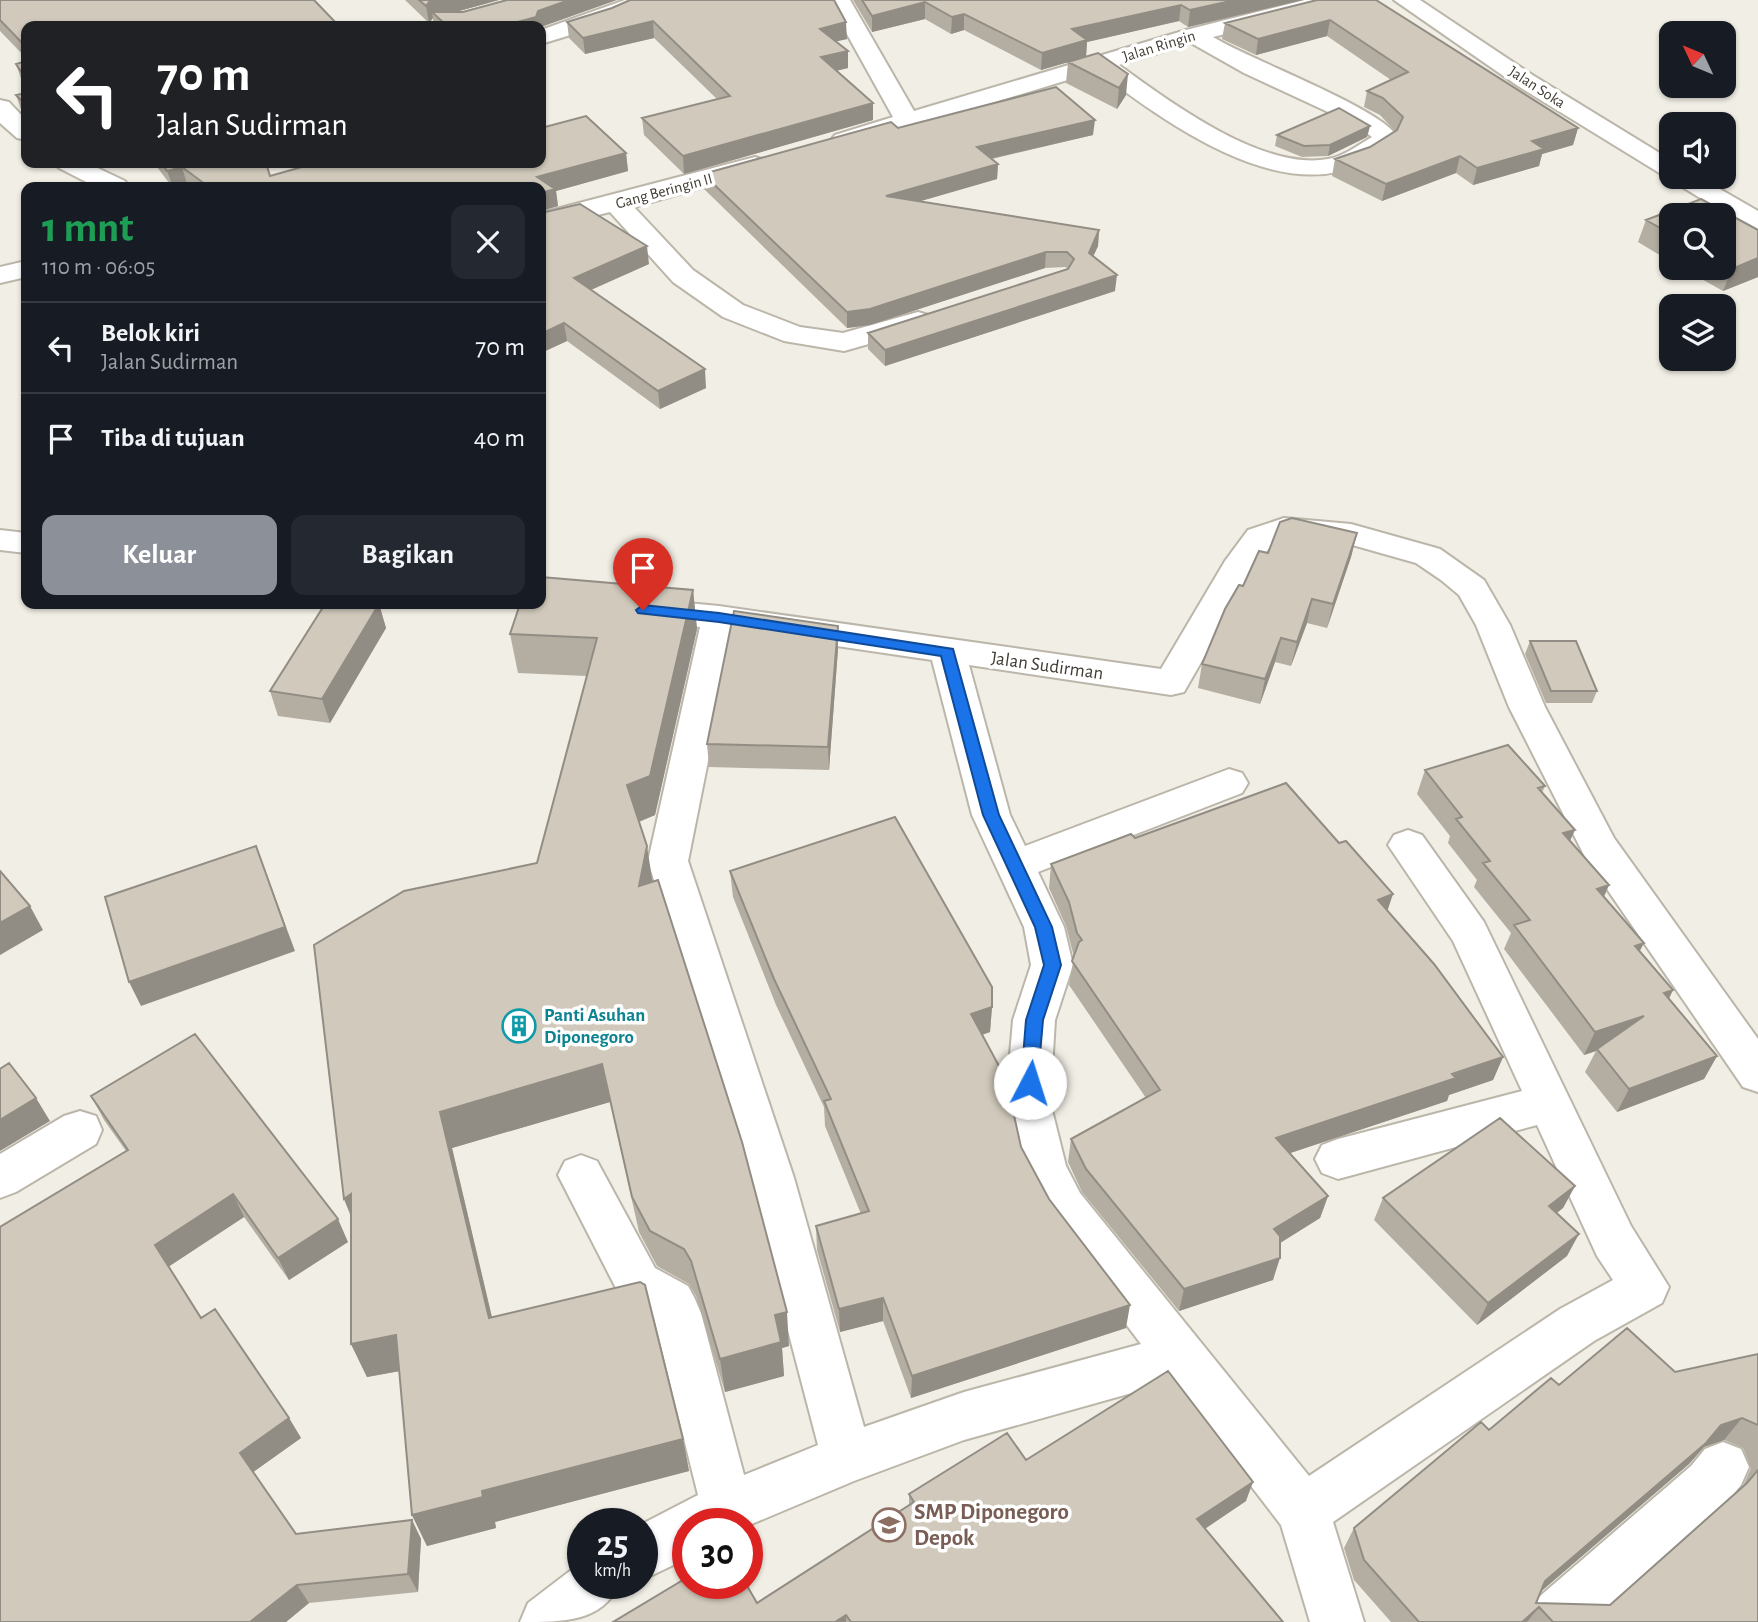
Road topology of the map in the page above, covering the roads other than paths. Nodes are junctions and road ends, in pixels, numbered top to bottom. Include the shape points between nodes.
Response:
1 (643, 0) edge
2 (839, 0) edge
3 (1331, 0) edge
4 (1405, 0) edge
5 (546, 35) edge
6 (1194, 35) junction
7 (1101, 63) junction
8 (0, 107) edge
9 (908, 122) junction
10 (21, 129) edge
11 (817, 148) edge
12 (779, 159) edge
13 (1659, 164) edge
14 (79, 168) edge
15 (119, 176) edge
16 (1702, 189) edge
17 (617, 204) junction
18 (546, 220) edge
19 (1758, 222) edge
20 (21, 270) edge
21 (0, 275) edge
22 (942, 314) edge
23 (0, 540) edge
24 (21, 542) edge
25 (546, 600) edge
26 (719, 617) junction
27 (948, 652) junction
28 (1229, 783) dead end
29 (1408, 845) dead end
30 (1016, 864) junction
31 (1758, 1074) edge
32 (1549, 1103) junction
33 (80, 1130) dead end
34 (1338, 1159) dead end
35 (581, 1175) dead end
36 (0, 1178) edge
37 (1181, 1356) junction
38 (848, 1458) junction
39 (1723, 1467) dead end
40 (703, 1508) edge
41 (732, 1508) edge
42 (1303, 1511) junction
43 (575, 1599) edge
44 (547, 1622) edge
45 (1337, 1622) edge
46 (1551, 1622) edge

1 - 5 street
2 - 9 street
3 - 6 street, Jalan Ringin
4 - 13 street, Jalan Soka
6 - 7 street, Jalan Ringin
6 - 7 street via 1238,63 1383,130 1382,142 1327,168 1291,167 1218,140 1166,110
7 - 9 street, Jalan Ringin
8 - 10 street
9 - 11 street
12 - 17 street, Gang Beringin II
14 - 15 street
16 - 19 street
17 - 18 street, Gang Beringin II
17 - 22 street via 683,276 733,311 794,335 844,342
20 - 21 street
23 - 24 street
25 - 26 street, Jalan Sudirman
26 - 27 street, Jalan Sudirman
26 - 38 street via 668,861 771,1178
27 - 30 street via 991,815
27 - 31 street, Jalan Sudirman via 1171,683 1260,537 1284,528 1316,529 1352,534 1428,556 1472,588 1599,847
28 - 30 street via 1160,805 1073,845
29 - 32 street via 1470,933
30 - 37 street via 1044,927 1052,965 1034,1020 1028,1102 1044,1170 1064,1207
32 - 34 street
32 - 42 street via 1614,1241 1645,1286 1577,1325
33 - 36 street
35 - 40 street via 638,1283 671,1302 677,1313 699,1407
37 - 38 street via 964,1416
37 - 42 street
38 - 41 street
39 - 46 street
42 - 45 street
43 - 44 street

